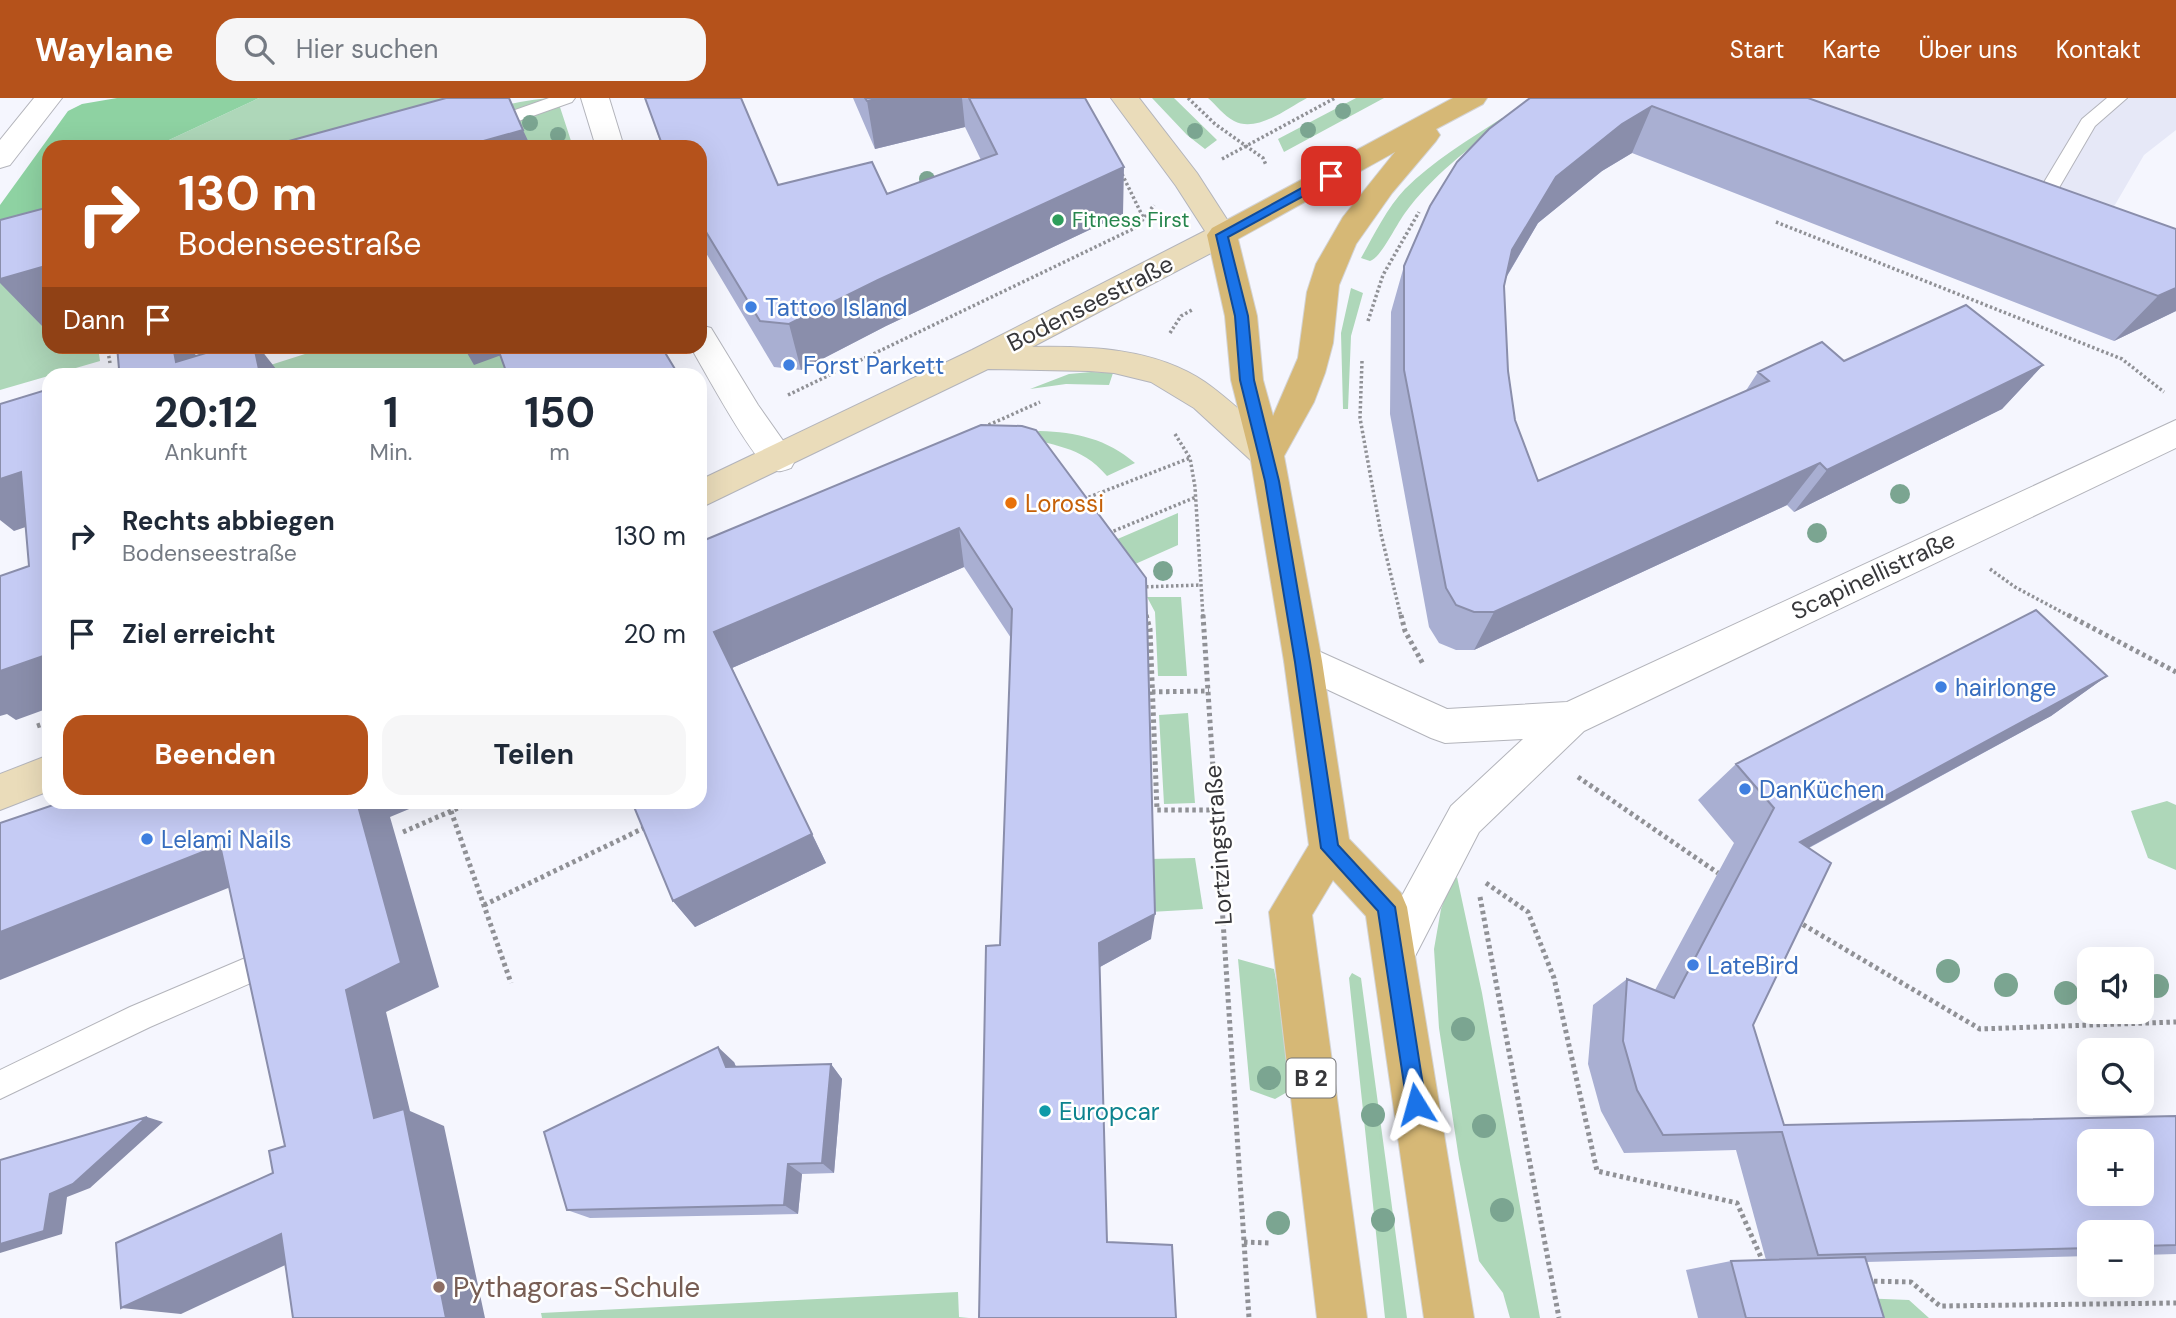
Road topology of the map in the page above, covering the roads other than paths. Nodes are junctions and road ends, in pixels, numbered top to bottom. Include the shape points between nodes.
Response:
1 (48, 98) edge
2 (566, 98) edge
3 (595, 98) edge
4 (1125, 98) edge
5 (1473, 98) edge
6 (2118, 98) edge
7 (1447, 113) junction
8 (475, 130) edge
9 (608, 140) edge
10 (0, 159) edge
11 (2046, 194) edge
12 (1222, 235) junction
13 (707, 349) edge
14 (983, 358) junction
15 (2176, 433) edge
16 (1267, 455) junction
17 (779, 459) junction
18 (707, 492) edge
19 (1303, 662) junction
20 (1570, 719) junction
21 (42, 777) edge
22 (0, 792) edge
23 (1330, 848) junction
24 (1395, 951) junction
25 (250, 969) edge
26 (0, 1084) edge
27 (1342, 1318) edge
28 (1449, 1318) edge

1 - 10 street
2 - 8 lane
3 - 9 street
4 - 12 main road
5 - 7 main road, Bodenseestraße
6 - 11 lane via 2088,123
7 - 12 main road, Bodenseestraße
7 - 16 main road via 1355,221 1324,285 1317,346 1301,400
12 - 14 main road, Bodenseestraße
12 - 16 main road via 1241,316 1247,380
13 - 17 street
14 - 16 main road via 1110,361 1149,368 1186,385
14 - 17 main road, Bodenseestraße
15 - 20 street, Scapinellistraße
16 - 19 main road
17 - 18 main road, Bodenseestraße
19 - 20 street, Scapinellistraße via 1445,726
19 - 23 main road
20 - 24 street, Scapinellistraße via 1465,820
21 - 22 main road
23 - 24 main road via 1386,907
23 - 27 main road, B 2 via 1290,912
24 - 28 main road
25 - 26 lane

